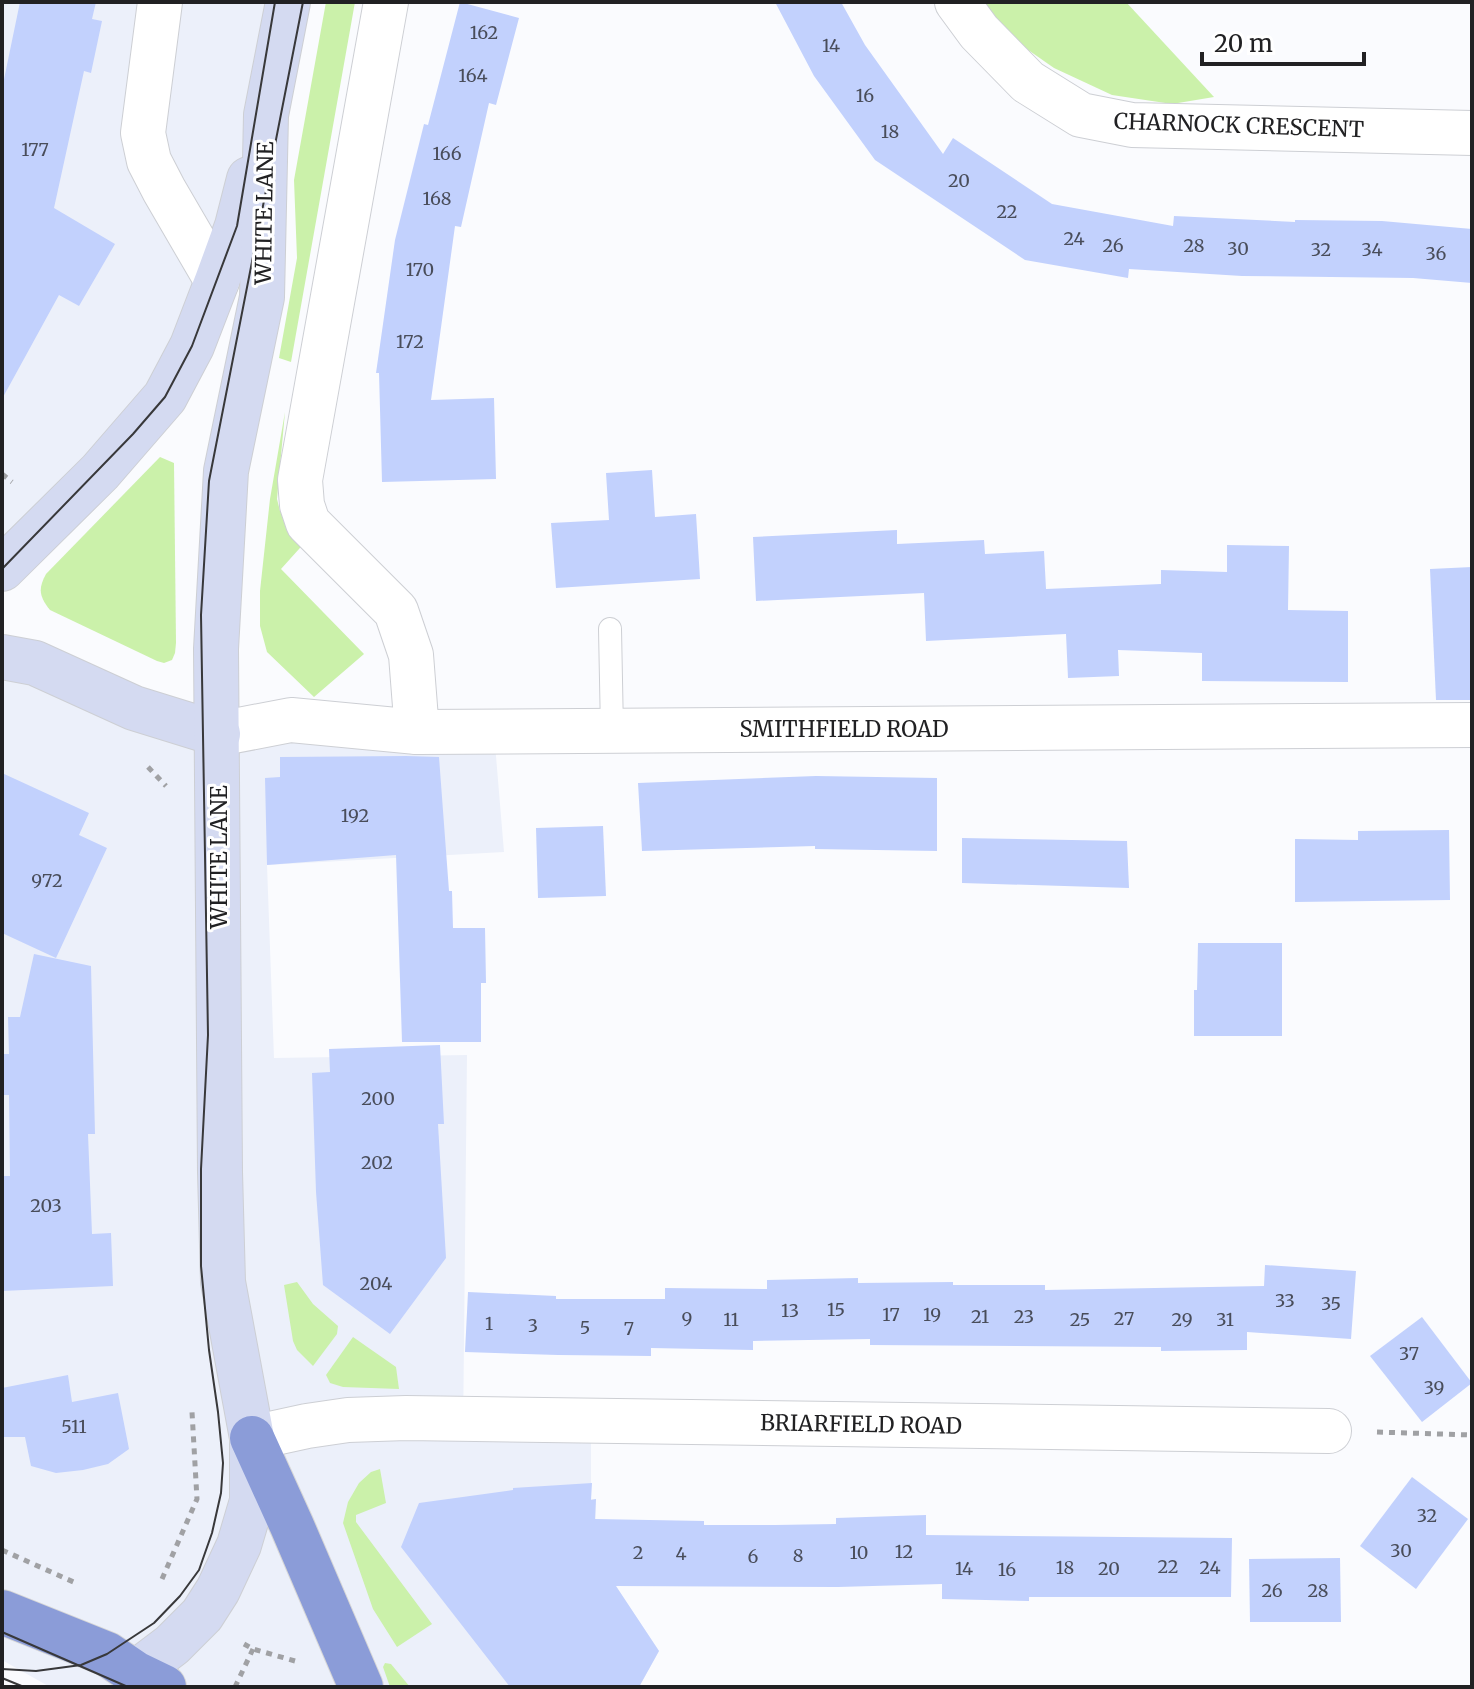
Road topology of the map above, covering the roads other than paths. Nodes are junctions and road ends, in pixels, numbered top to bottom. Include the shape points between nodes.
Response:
1 (160, 2) edge
2 (288, 2) edge
3 (386, 2) edge
4 (957, 2) edge
5 (266, 115) junction
6 (1472, 133) edge
7 (217, 281) junction
8 (2, 569) edge
9 (610, 629) dead end
10 (2, 657) edge
11 (1472, 725) edge
12 (612, 731) junction
13 (417, 732) junction
14 (218, 734) junction
15 (1329, 1431) road end
16 (252, 1438) junction
17 (2, 1612) edge
18 (136, 1682) edge
19 (361, 1687) edge

1 - 7 street, WHITE LANE via 143,133 149,161
2 - 5 main road, WHITE LANE
3 - 13 street via 300,480 308,523 396,611 411,655
4 - 6 street, CHARNOCK CRESCENT via 1028,82 1081,115 1132,125
5 - 7 main road
5 - 14 main road, WHITE LANE via 262,297 226,471 216,649
7 - 8 main road via 165,397 100,472
9 - 12 lane
10 - 14 main road via 35,663 134,708
11 - 12 street, SMITHFIELD ROAD
12 - 13 street, SMITHFIELD ROAD
13 - 14 street, SMITHFIELD ROAD via 291,720
14 - 16 main road, WHITE LANE via 223,1282
15 - 16 street, BRIARFIELD ROAD via 406,1418 348,1420
16 - 18 main road, WHITE LANE via 252,1501 218,1590 202,1615
16 - 19 highway
17 - 18 highway via 107,1654

